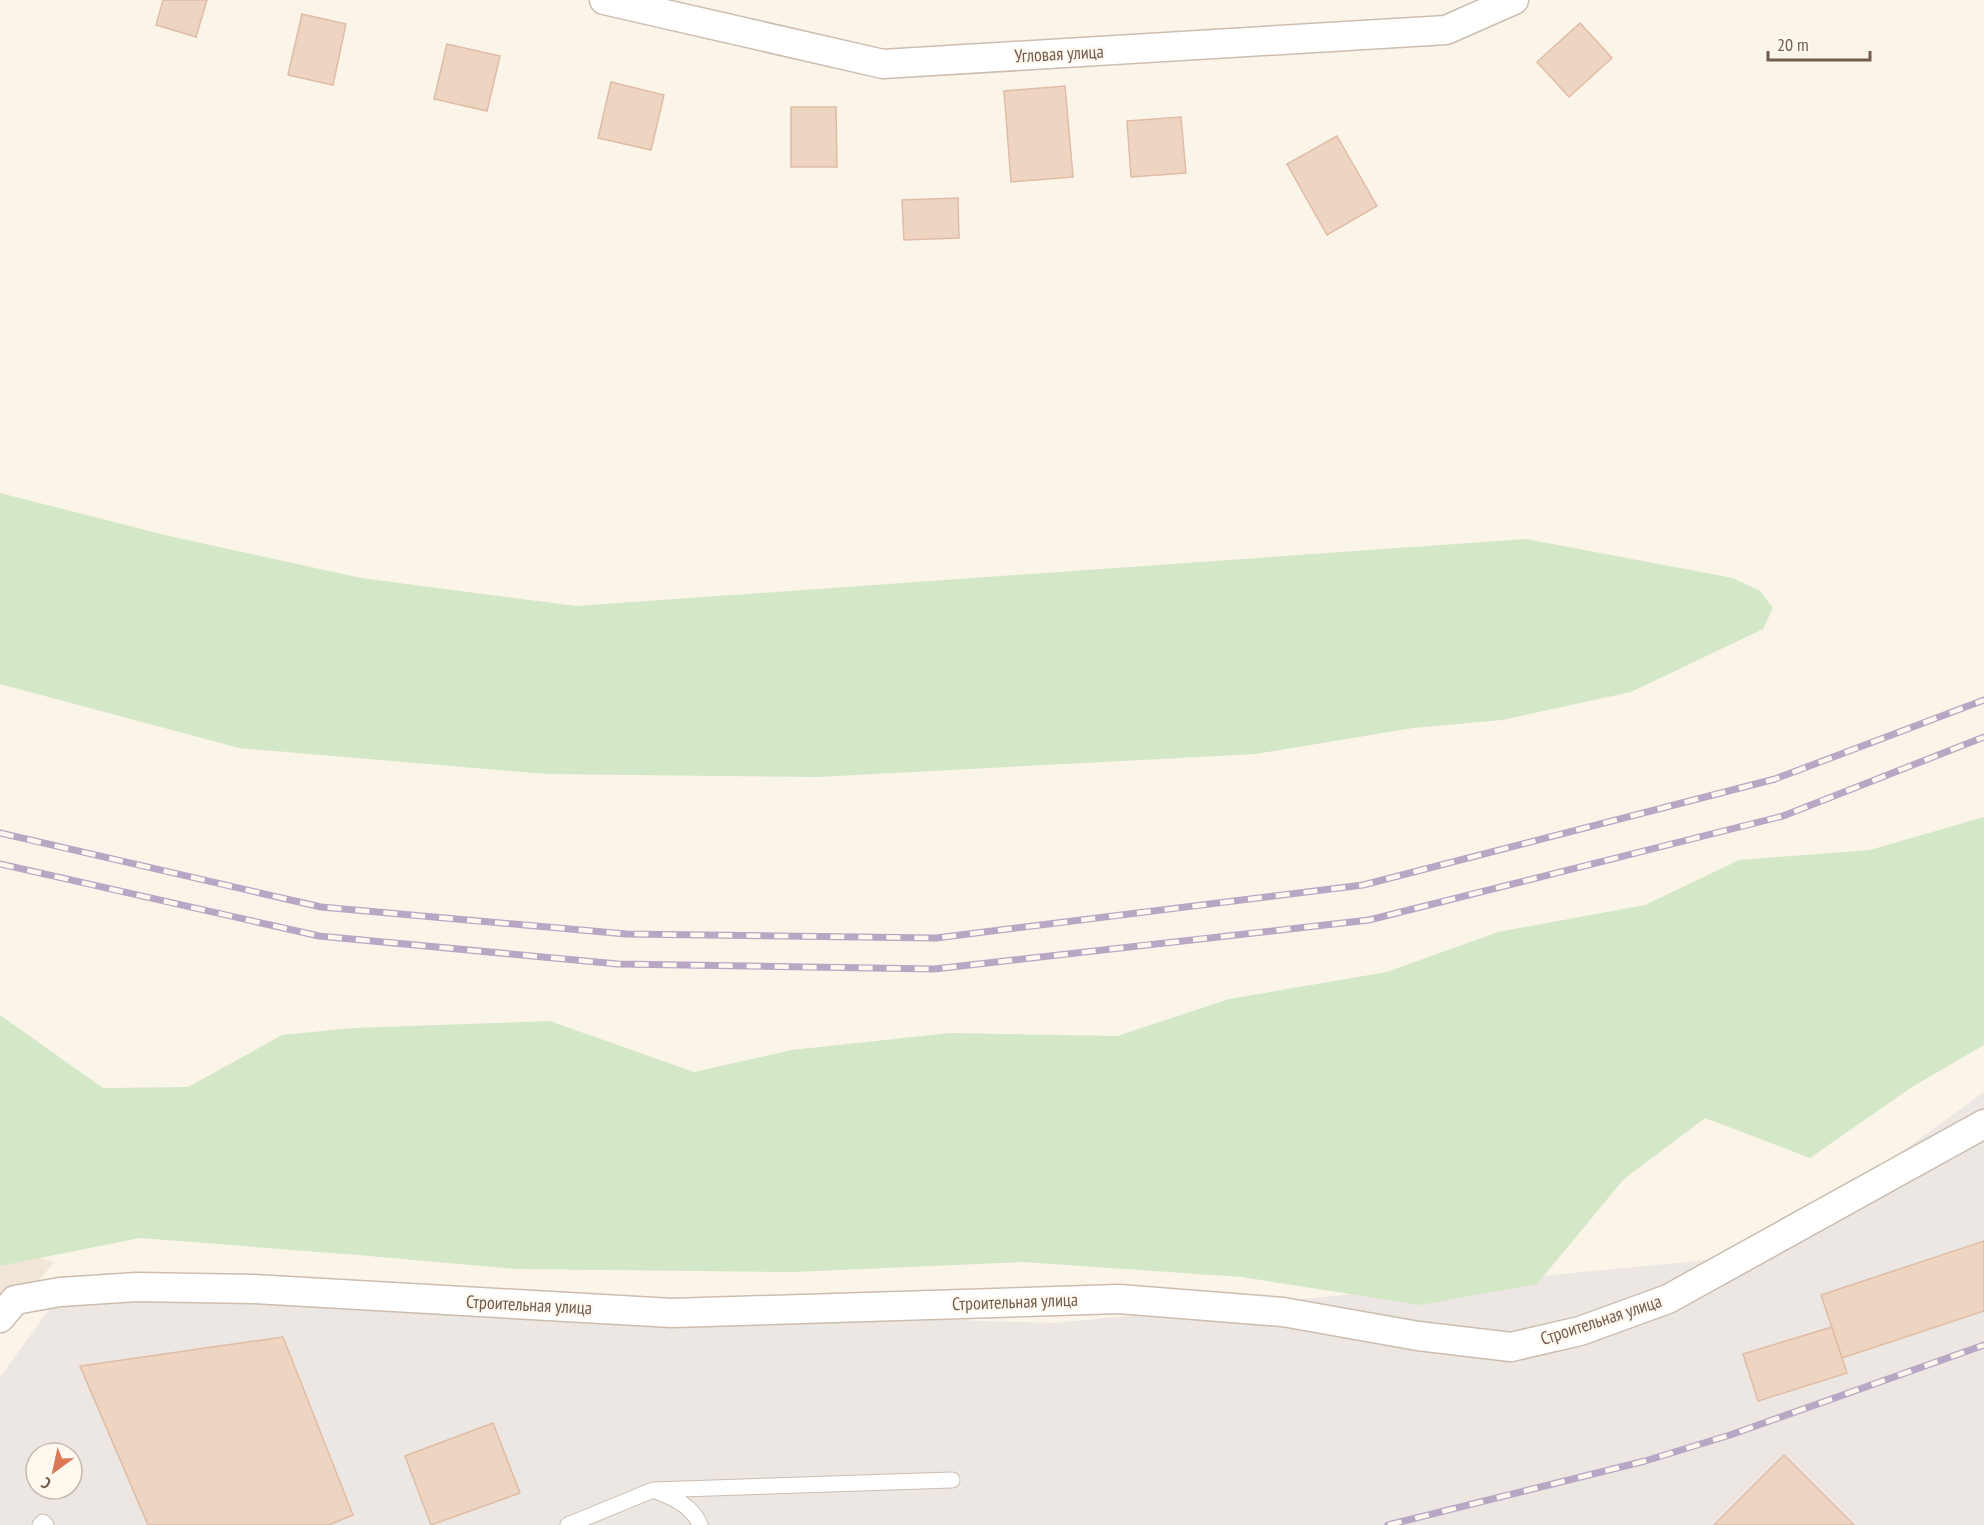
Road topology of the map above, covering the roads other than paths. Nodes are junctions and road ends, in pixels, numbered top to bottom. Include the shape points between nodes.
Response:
1 (604, 0) edge
2 (1514, 0) edge
3 (1984, 1124) edge
4 (5, 1305) edge
5 (951, 1480) dead end
6 (653, 1490) junction
7 (40, 1525) edge
8 (46, 1525) edge
9 (568, 1525) edge
10 (700, 1525) edge

1 - 2 street, Угловая улица via 883,64 1446,30
3 - 4 street, Строительная улица via 1668,1299 1580,1331 1511,1347 1418,1336 1283,1312 1119,1299 672,1313 253,1289 137,1287 60,1292
5 - 6 lane
6 - 9 lane
6 - 10 lane via 676,1499 697,1516
7 - 8 lane

